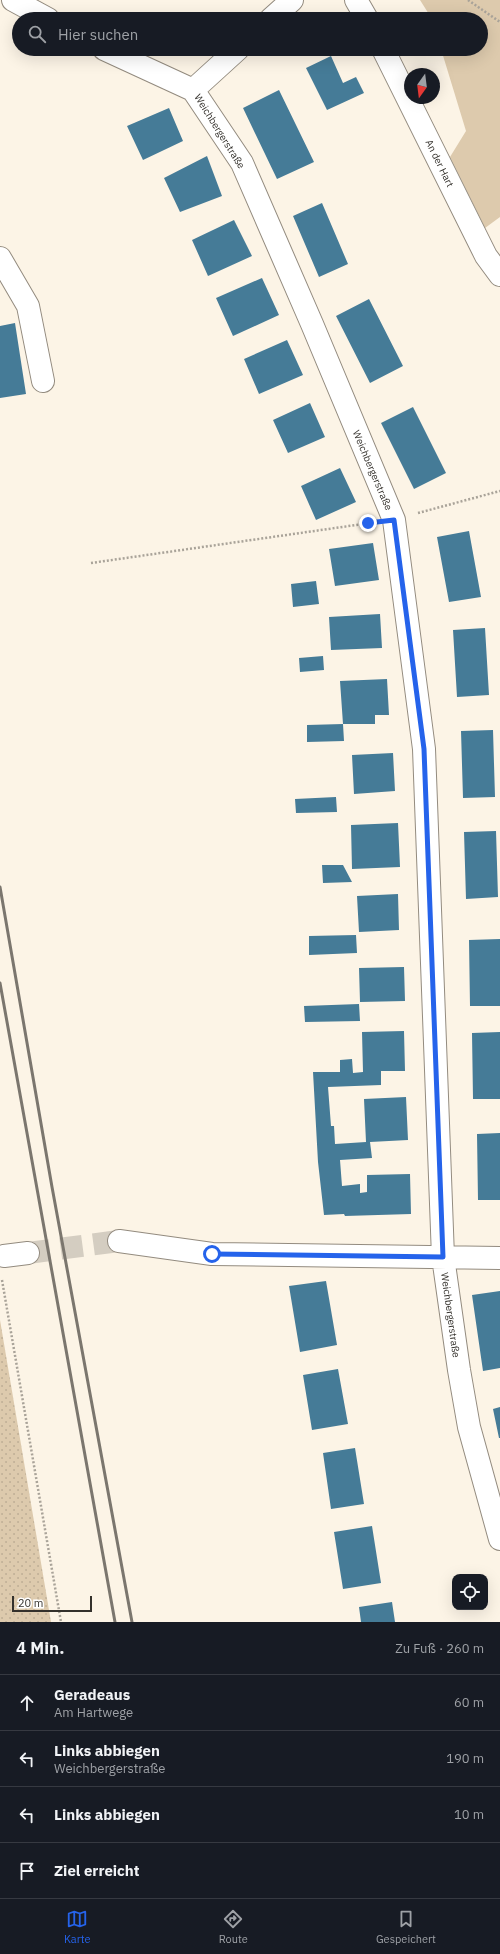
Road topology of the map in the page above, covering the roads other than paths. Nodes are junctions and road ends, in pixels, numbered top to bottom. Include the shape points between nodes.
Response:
1 (13, 0) edge
2 (292, 0) edge
3 (356, 0) edge
4 (35, 12) edge
5 (279, 12) edge
6 (363, 12) edge
7 (119, 56) edge
8 (230, 56) edge
9 (386, 56) edge
10 (193, 90) junction
11 (0, 258) edge
12 (500, 275) edge
13 (43, 381) dead end
14 (119, 1241) tunnel mouth
15 (28, 1253) tunnel mouth
16 (4, 1256) road end
17 (443, 1257) junction
18 (500, 1258) edge
19 (500, 1539) edge

1 - 4 street
2 - 5 street
3 - 6 street
7 - 10 street
8 - 10 street, Weichbergerstraße
9 - 12 street, An der Hart via 486,256
10 - 17 street, Weichbergerstraße via 242,163 394,520 424,749
11 - 13 street via 28,306
14 - 17 street via 212,1254
15 - 16 street
17 - 18 street
17 - 19 street, Weichbergerstraße via 469,1427

